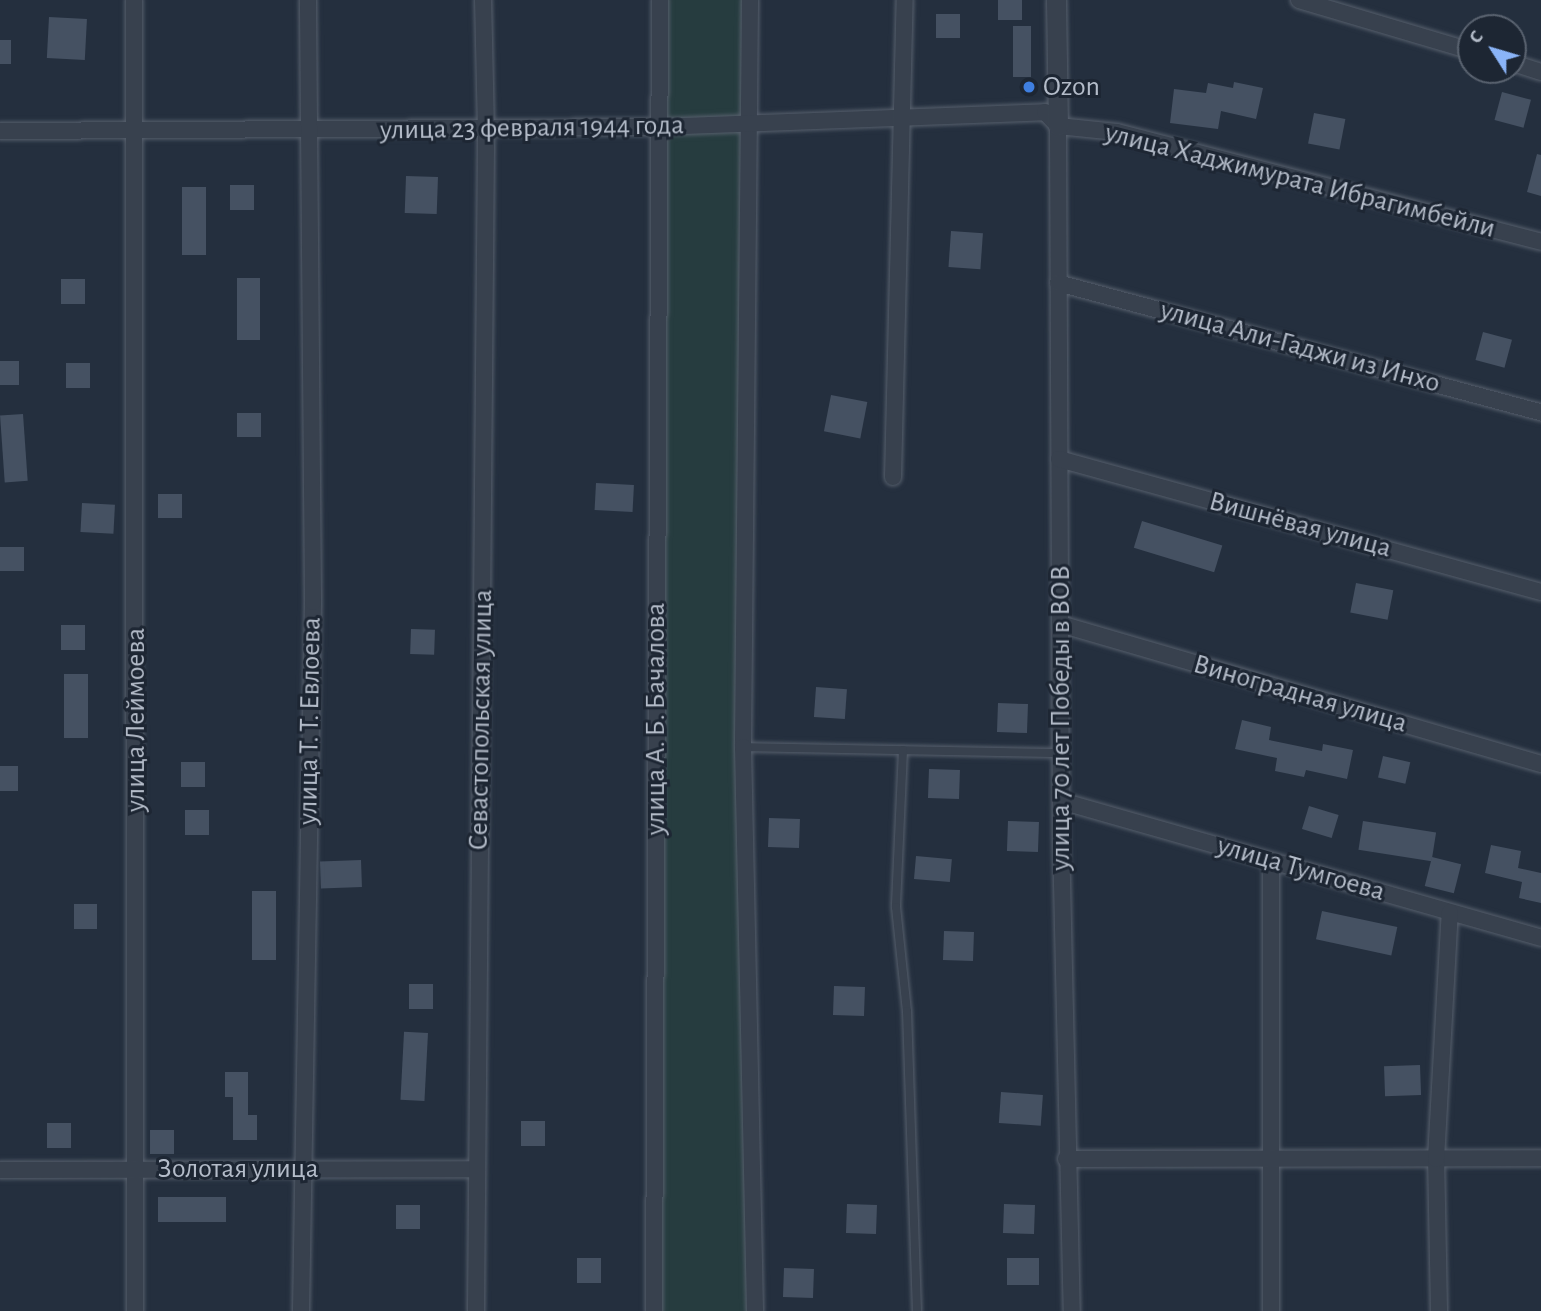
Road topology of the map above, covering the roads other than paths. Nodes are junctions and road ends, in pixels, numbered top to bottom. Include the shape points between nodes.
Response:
1 (134, 0) edge
2 (308, 0) edge
3 (483, 0) edge
4 (660, 0) edge
5 (750, 0) edge
6 (905, 0) edge
7 (1056, 0) edge
8 (1299, 0) edge
9 (1457, 47) edge
10 (904, 118) junction
11 (752, 122) junction
12 (1058, 126) junction
13 (657, 127) junction
14 (135, 128) junction
15 (486, 130) junction
16 (0, 131) edge
17 (308, 131) junction
18 (1541, 242) edge
19 (1058, 283) junction
20 (1541, 412) edge
21 (1059, 459) junction
22 (893, 477) dead end
23 (1541, 592) edge
24 (1060, 624) junction
25 (743, 747) junction
26 (903, 750) junction
27 (1060, 753) junction
28 (1541, 764) edge
29 (1060, 801) junction
30 (1271, 861) junction
31 (1450, 912) junction
32 (1541, 938) edge
33 (1066, 1158) junction
34 (1270, 1158) junction
35 (1541, 1158) edge
36 (1436, 1159) junction
37 (302, 1169) junction
38 (477, 1169) junction
39 (0, 1170) edge
40 (137, 1170) junction
41 (135, 1311) edge
42 (301, 1311) edge
43 (476, 1311) edge
44 (654, 1311) edge
45 (755, 1311) edge
46 (917, 1311) edge
47 (1072, 1311) edge
48 (1271, 1311) edge
49 (1439, 1311) edge

1 - 14 street, улица Леймоева
2 - 17 street, улица Т. Т. Евлоева
3 - 15 street, Севастопольская улица
4 - 13 street, улица А. Б. Бачалова
5 - 11 street
6 - 10 street
7 - 12 street
8 - 9 street
10 - 11 street, улица 23 февраля 1944 года
10 - 12 street, улица 23 февраля 1944 года via 1045,112
10 - 22 street
11 - 13 street, улица 23 февраля 1944 года
11 - 25 street
12 - 18 street, улица Хаджимурата Ибрагимбейли via 1116,132
12 - 19 street, улица 70 лет Победы в ВОВ
13 - 15 street, улица 23 февраля 1944 года
13 - 44 street, улица А. Б. Бачалова
14 - 16 street, улица 23 февраля 1944 года
14 - 17 street, улица 23 февраля 1944 года
14 - 40 street, улица Леймоева
15 - 17 street, улица 23 февраля 1944 года
15 - 38 street, Севастопольская улица
17 - 37 street, улица Т. Т. Евлоева via 313,602
19 - 20 street, улица Али-Гаджи из Инхо
19 - 21 street, улица 70 лет Победы в ВОВ
21 - 23 street, Вишнёвая улица
21 - 24 street, улица 70 лет Победы в ВОВ
24 - 27 street, улица 70 лет Победы в ВОВ
24 - 28 street, Виноградная улица
25 - 26 lane
25 - 45 street
26 - 27 lane
26 - 46 lane via 896,907 907,1011
27 - 29 street, улица 70 лет Победы в ВОВ
29 - 30 street, улица Тумгоева
29 - 33 street, улица 70 лет Победы в ВОВ
30 - 31 street, улица Тумгоева
30 - 34 street
31 - 32 street, улица Тумгоева
31 - 36 street
33 - 34 street
33 - 47 street, улица 70 лет Победы в ВОВ
34 - 36 street
34 - 48 street
35 - 36 street
36 - 49 street
37 - 38 street, Золотая улица
37 - 40 street, Золотая улица
37 - 42 street, улица Т. Т. Евлоева
38 - 43 street, Севастопольская улица
39 - 40 street, Золотая улица
40 - 41 street, улица Леймоева

